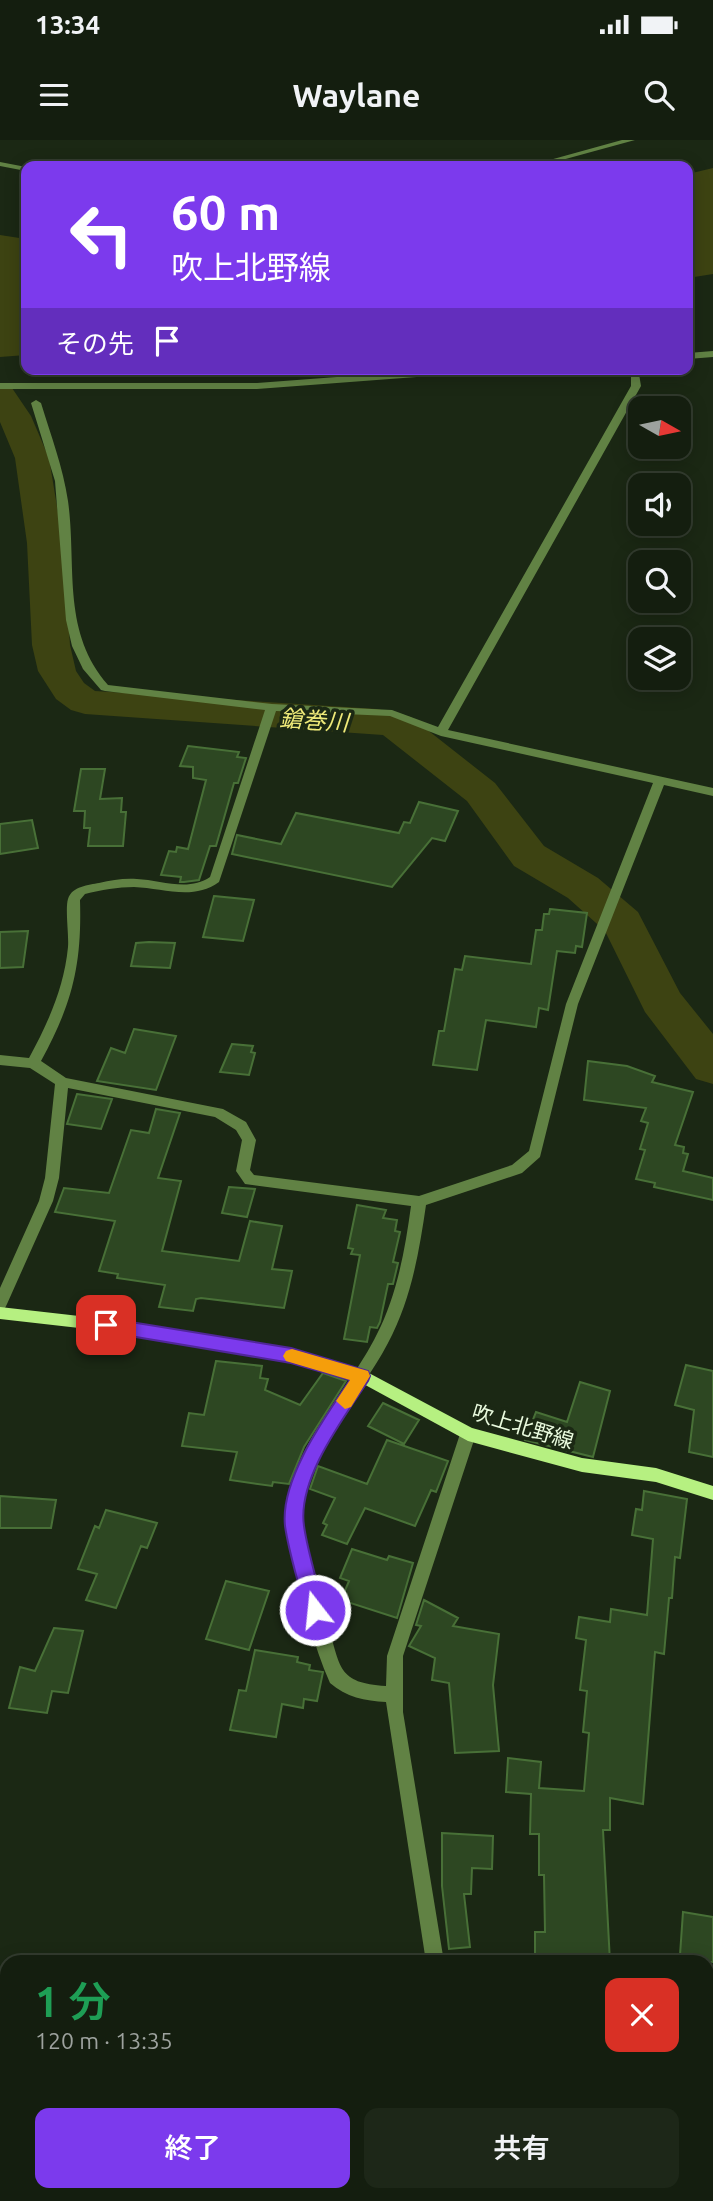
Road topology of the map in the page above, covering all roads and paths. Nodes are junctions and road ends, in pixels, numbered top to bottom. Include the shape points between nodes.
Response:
1 (631, 140) edge
2 (551, 161) edge
3 (0, 164) edge
4 (21, 168) edge
5 (713, 354) edge
6 (693, 356) edge
7 (403, 375) edge
8 (633, 375) edge
9 (0, 386) edge
10 (36, 403) dead end
11 (272, 707) junction
12 (442, 732) junction
13 (660, 780) junction
14 (713, 792) edge
15 (0, 1060) edge
16 (33, 1063) junction
17 (62, 1082) junction
18 (419, 1202) junction
19 (0, 1304) edge
20 (0, 1313) edge
21 (362, 1376) junction
22 (468, 1434) junction
23 (713, 1493) edge
24 (395, 1695) junction
25 (434, 1955) edge

1 - 2 street
3 - 4 street
5 - 6 street
7 - 9 street via 257,386
8 - 12 street via 636,386
10 - 11 street via 60,482 74,635 92,677 105,688
11 - 12 street via 392,713
11 - 16 street via 210,884 198,888 131,883 81,891 74,899 70,981 59,1016
12 - 13 street
13 - 14 street
13 - 18 street via 572,1004 535,1153 517,1169
15 - 16 street
16 - 17 street
17 - 18 street via 218,1113 241,1126 249,1140 243,1171 250,1180
17 - 19 street via 46,1201
18 - 21 street via 414,1242 395,1312
20 - 21 main road, 吹上北野線 via 132,1328 278,1353
21 - 22 main road, 吹上北野線
21 - 24 street via 310,1460 299,1488 294,1524 308,1588 336,1676 344,1686
22 - 23 main road, 吹上北野線 via 582,1465 656,1475
22 - 24 street via 395,1656
24 - 25 street via 394,1712

